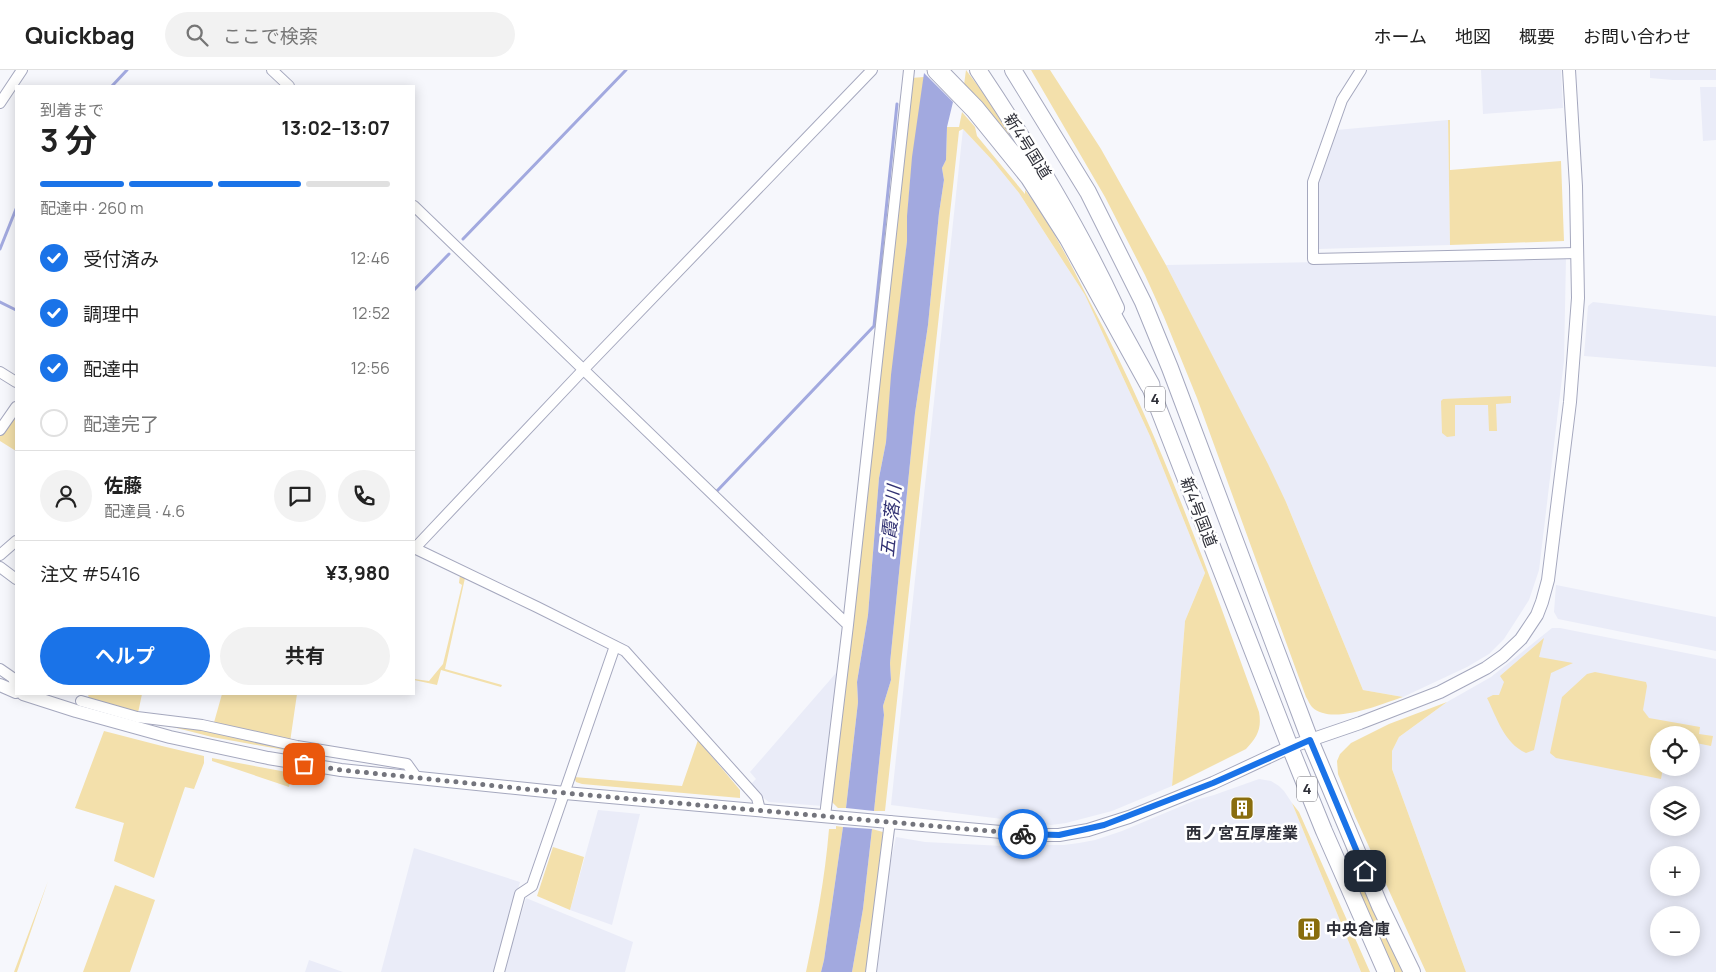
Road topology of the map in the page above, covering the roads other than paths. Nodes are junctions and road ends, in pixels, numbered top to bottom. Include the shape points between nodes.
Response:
1 (22, 70) edge
2 (272, 70) edge
3 (872, 70) edge
4 (909, 70) edge
5 (937, 70) edge
6 (978, 70) edge
7 (1013, 70) edge
8 (1361, 70) edge
9 (1569, 70) edge
10 (287, 85) edge
11 (0, 103) edge
12 (415, 207) edge
13 (1577, 253) junction
14 (584, 369) junction
15 (0, 372) edge
16 (14, 380) edge
17 (1150, 385) junction
18 (15, 408) edge
19 (0, 430) edge
20 (418, 536) junction
21 (15, 542) edge
22 (415, 546) edge
23 (415, 549) edge
24 (0, 555) edge
25 (436, 559) junction
26 (0, 567) edge
27 (15, 578) edge
28 (848, 625) junction
29 (615, 646) junction
30 (0, 669) edge
31 (15, 684) edge
32 (0, 686) edge
33 (15, 692) edge
34 (30, 695) edge
35 (80, 702) edge
36 (1310, 740) junction
37 (1290, 747) junction
38 (417, 778) junction
39 (565, 793) junction
40 (760, 810) junction
41 (831, 816) junction
42 (884, 821) junction
43 (499, 972) edge
44 (871, 972) edge
45 (1386, 972) edge
46 (1412, 972) edge

1 - 11 street
2 - 10 street
3 - 14 street
4 - 28 street
5 - 17 highway via 975,109 1030,177 1056,216
6 - 17 highway, 新4号国道 / 4 via 1031,150 1079,233 1114,302
7 - 36 highway, 新4号国道 / 4 via 1088,192 1143,302
8 - 13 street via 1342,100 1313,182 1313,259
9 - 13 street
12 - 14 street
13 - 36 street via 1578,298 1566,439 1548,580 1537,615 1521,639 1486,668 1440,692
14 - 20 street
14 - 28 street
15 - 16 street
17 - 37 highway, 新4号国道 / 4
18 - 19 street
20 - 22 street
20 - 25 street
21 - 24 street
23 - 25 street
25 - 29 street
26 - 27 street
28 - 41 street
29 - 39 street
29 - 40 street via 625,651 757,798
30 - 31 street via 13,678
32 - 33 street
34 - 35 street
35 - 38 street via 170,737 268,758
35 - 38 street via 137,717 202,725 296,746 407,764
36 - 37 street
36 - 46 highway, 新4号国道 / 4 via 1380,906
37 - 42 street via 1213,783 1088,830 1034,835
37 - 45 highway, 新4号国道 / 4
38 - 39 street
39 - 40 street
39 - 43 street via 532,886 520,894
40 - 41 street
41 - 42 street
42 - 44 street

